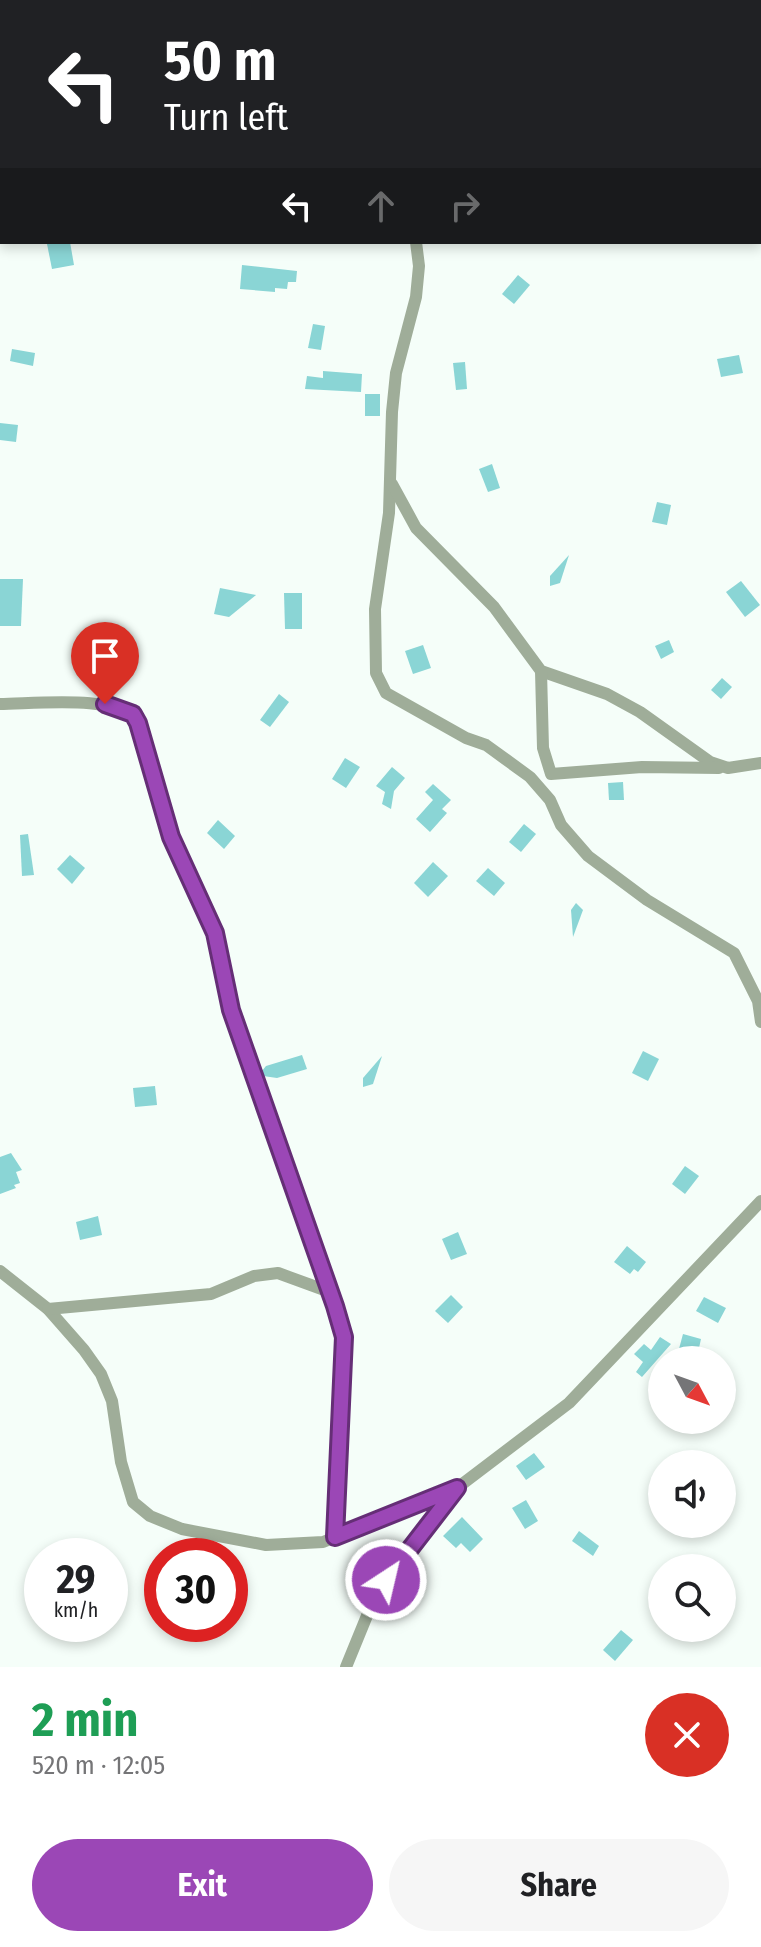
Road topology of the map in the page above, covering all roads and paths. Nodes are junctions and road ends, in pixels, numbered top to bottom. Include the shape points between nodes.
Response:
1 (416, 244) edge
2 (390, 481) junction
3 (541, 671) junction
4 (0, 704) edge
5 (761, 763) edge
6 (728, 768) junction
7 (551, 774) junction
8 (550, 800) junction
9 (761, 1022) edge
10 (761, 1201) edge
11 (0, 1271) edge
12 (330, 1292) junction
13 (48, 1309) junction
14 (457, 1488) junction
15 (335, 1537) junction
16 (346, 1667) edge

1 - 2 street via 416,297 394,386
2 - 3 street via 416,528 494,607
2 - 8 street via 375,609 376,673 386,693 486,745 530,777
3 - 6 street via 607,694 710,762
3 - 7 street via 543,748
4 - 12 street via 105,704 133,714 171,837 215,933 231,1010
5 - 6 street
6 - 7 street
7 - 8 street
8 - 9 street via 561,825 588,856 734,953 758,1001
10 - 14 street via 569,1403
11 - 13 street
12 - 13 street via 278,1273 254,1276 211,1294
12 - 15 street via 344,1337
13 - 15 street via 101,1374 112,1401 133,1502 150,1516 182,1529 266,1545
14 - 15 street
14 - 16 street via 373,1601

